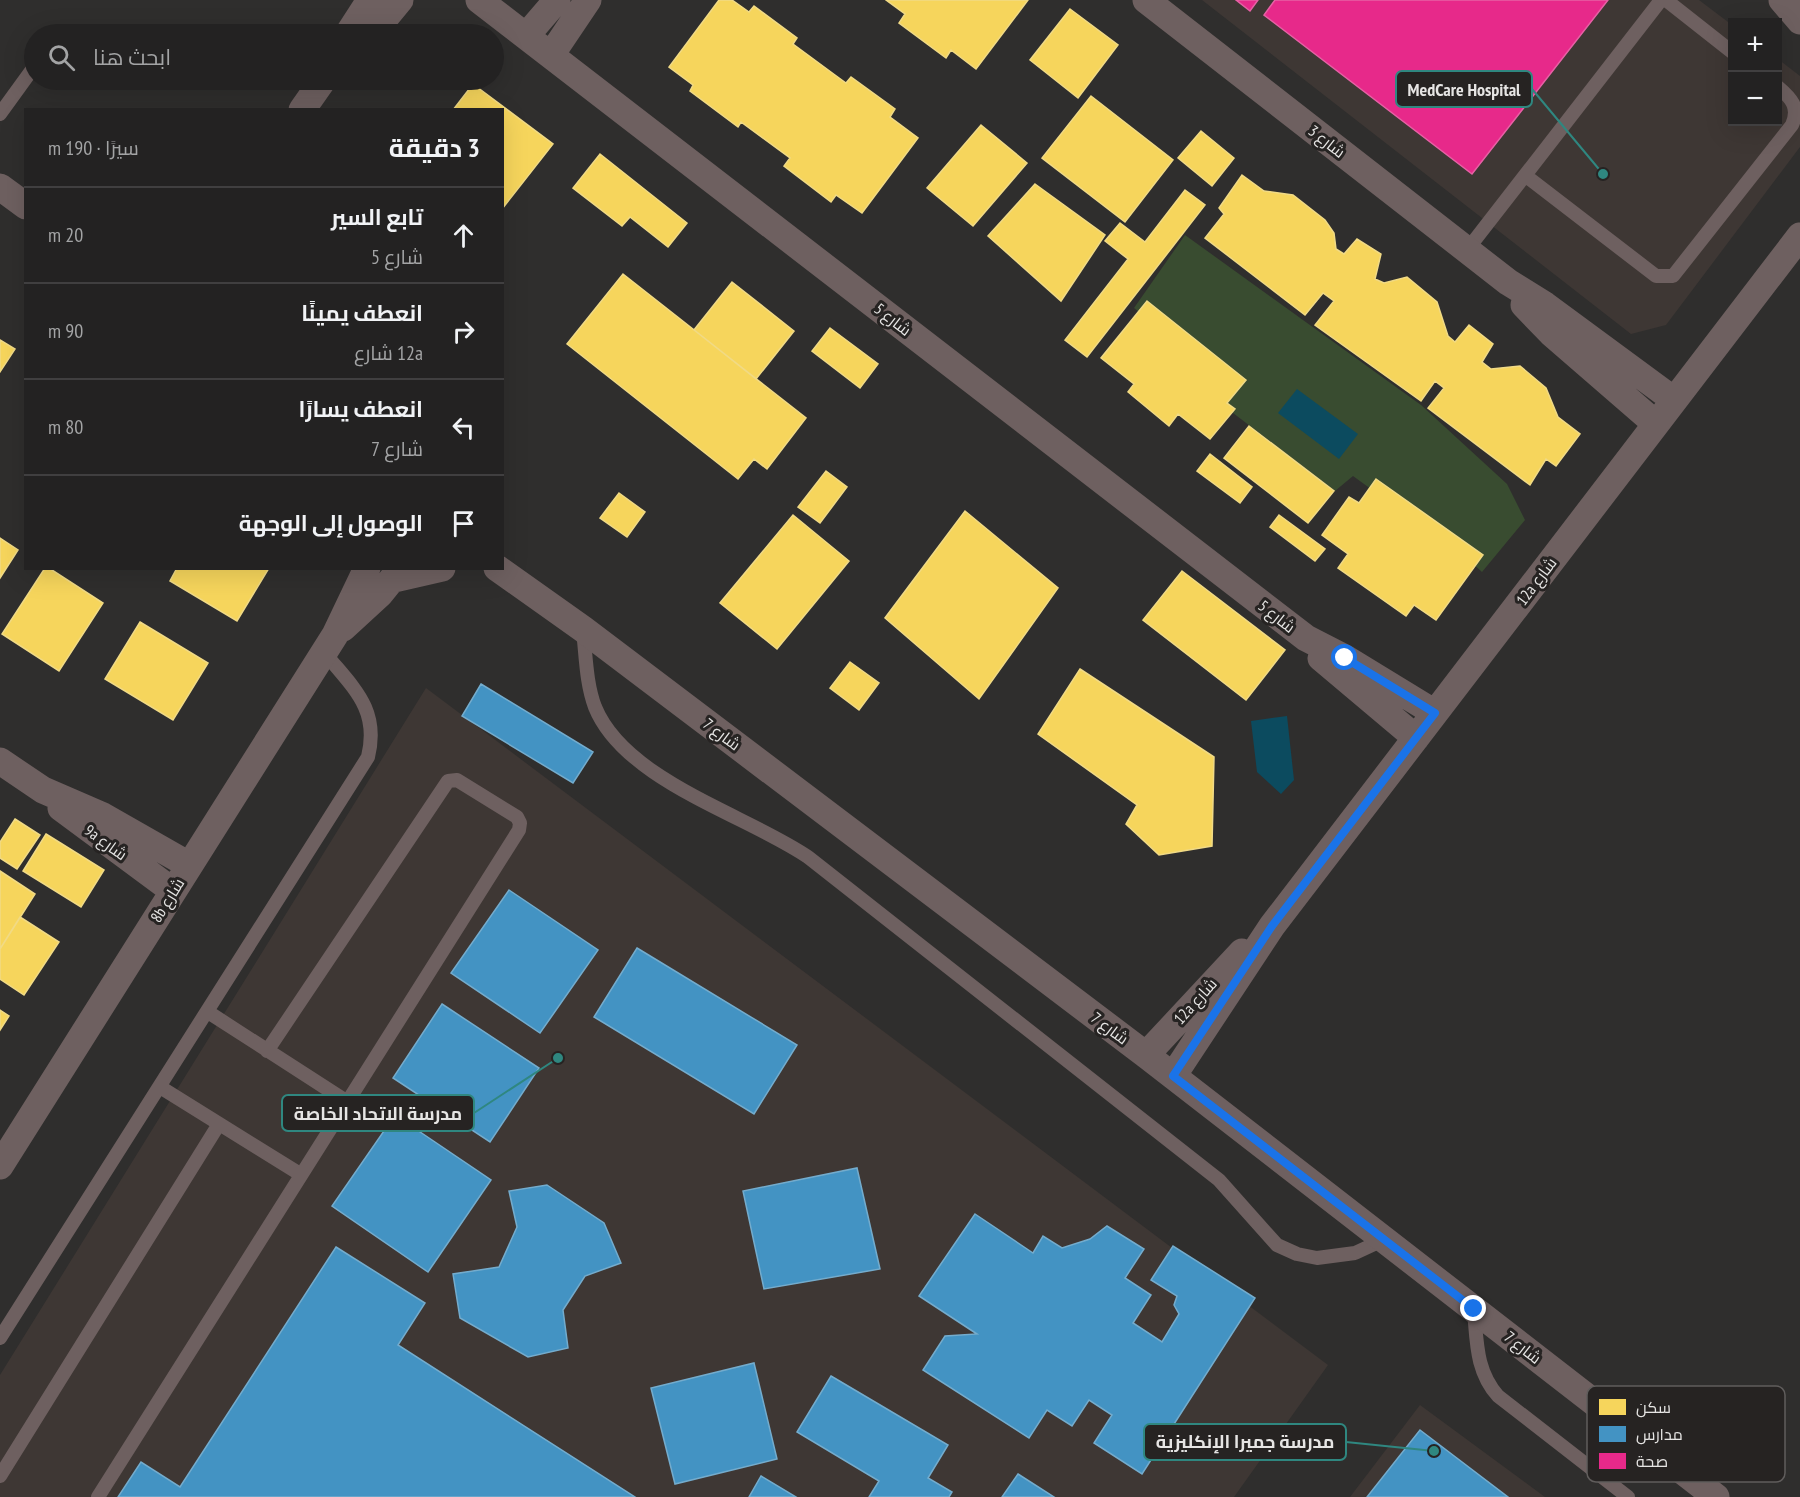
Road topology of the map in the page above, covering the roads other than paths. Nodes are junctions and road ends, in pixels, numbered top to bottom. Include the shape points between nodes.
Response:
1 (370, 0) edge
2 (400, 0) edge
3 (479, 0) edge
4 (557, 0) edge
5 (588, 0) edge
6 (1146, 0) edge
7 (1660, 0) edge
8 (1666, 0) edge
9 (1784, 0) edge
10 (1800, 6) edge
11 (1800, 21) edge
12 (354, 24) edge
13 (380, 24) edge
14 (526, 36) junction
15 (1728, 49) edge
16 (551, 55) junction
17 (24, 80) edge
18 (318, 90) edge
19 (1782, 91) edge
20 (304, 108) edge
21 (0, 114) edge
22 (1526, 176) junction
23 (0, 187) edge
24 (24, 205) edge
25 (1800, 236) edge
26 (1467, 250) junction
27 (1508, 282) junction
28 (1674, 400) junction
29 (1656, 424) junction
30 (366, 570) edge
31 (427, 570) edge
32 (500, 570) edge
33 (398, 574) edge
34 (583, 629) junction
35 (1306, 638) junction
36 (329, 643) junction
37 (1435, 713) junction
38 (1416, 738) junction
39 (0, 761) edge
40 (43, 790) junction
41 (189, 865) junction
42 (173, 891) junction
43 (1272, 926) junction
44 (208, 1012) junction
45 (267, 1051) junction
46 (1146, 1055) junction
47 (1173, 1076) junction
48 (160, 1087) junction
49 (346, 1101) junction
50 (219, 1124) junction
51 (0, 1166) edge
52 (300, 1174) junction
53 (1383, 1240) junction
54 (1474, 1309) junction
55 (0, 1338) edge
56 (1587, 1397) edge
57 (1587, 1465) edge
58 (2, 1470) edge
59 (1609, 1482) edge
60 (1697, 1482) edge
61 (98, 1497) edge
62 (1628, 1497) edge
63 (1716, 1497) edge

1 - 12 street
2 - 13 street
3 - 14 street, شارع 5
4 - 14 street
5 - 16 street
6 - 26 street, شارع 3
7 - 22 lane
8 - 15 lane
9 - 10 street
9 - 11 street
14 - 16 street, شارع 5
16 - 35 street, شارع 5
17 - 21 lane
18 - 20 street
19 - 22 lane via 1794,103 1792,125 1673,276 1656,276
22 - 26 lane
23 - 24 street
25 - 28 street, 12a شارع
26 - 27 street, شارع 3
27 - 28 street, شارع 3
27 - 29 street, شارع 3 via 1535,318
28 - 29 street, 12a شارع
29 - 37 street, 12a شارع
30 - 36 street, 8b شارع
31 - 33 street, 8b شارع
32 - 34 street, شارع 7
33 - 36 street, 8b شارع
34 - 46 street, شارع 7
34 - 53 lane via 596,708 604,725 630,753 700,801 771,834 808,857 1219,1180 1278,1245 1317,1258 1355,1253
35 - 37 street, شارع 5
35 - 38 street, شارع 5 via 1335,672
36 - 41 street, 8b شارع
36 - 44 lane via 367,707 372,732 368,757
37 - 38 street, 12a شارع
38 - 43 street, 12a شارع
39 - 40 street, 9a شارع
40 - 41 street, 9a شارع via 103,816
40 - 42 street, 9a شارع via 75,820
41 - 42 street, 8b شارع
42 - 51 street, 8b شارع
43 - 46 street, 12a شارع via 1215,979
43 - 47 street, 12a شارع
44 - 45 lane
44 - 48 lane
45 - 49 lane
45 - 49 lane via 448,781 458,780 517,817 519,830
46 - 47 street, شارع 7
47 - 53 street, شارع 7
48 - 50 lane
48 - 55 lane
49 - 52 lane
50 - 52 lane
50 - 58 lane
52 - 61 lane
53 - 54 street, شارع 7
54 - 56 street, شارع 7
54 - 57 lane via 1479,1360 1489,1386
59 - 62 lane
60 - 63 street, شارع 7

